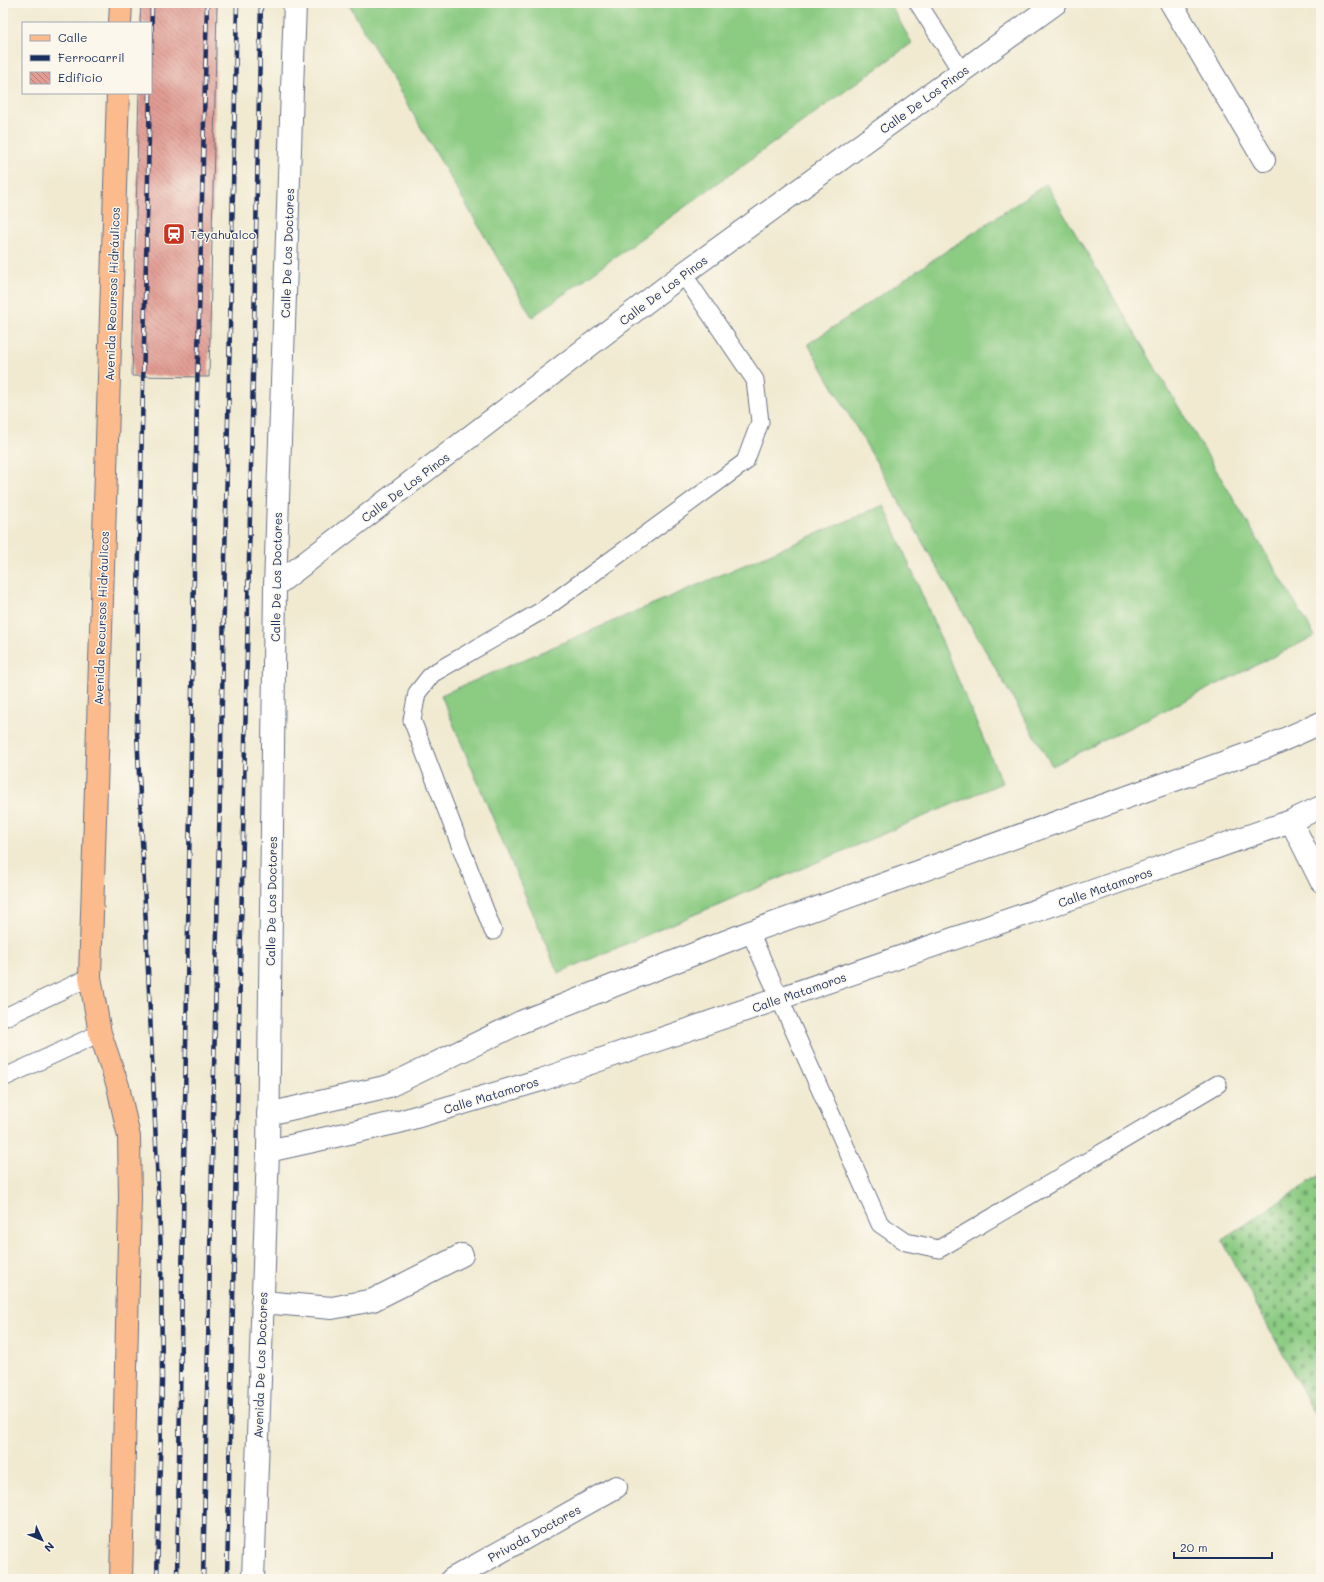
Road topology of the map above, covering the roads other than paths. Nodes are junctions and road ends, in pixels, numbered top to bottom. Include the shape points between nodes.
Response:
1 (121, 3) edge
2 (295, 3) edge
3 (918, 3) edge
4 (1056, 3) edge
5 (1171, 3) edge
6 (120, 22) edge
7 (961, 72) junction
8 (118, 94) edge
9 (1264, 160) dead end
10 (683, 274) junction
11 (275, 586) junction
12 (1321, 723) edge
13 (1321, 806) edge
14 (1291, 821) junction
15 (1321, 881) edge
16 (493, 931) dead end
17 (750, 932) junction
18 (90, 977) junction
19 (780, 999) junction
20 (3, 1018) edge
21 (100, 1033) junction
22 (3, 1078) edge
23 (1218, 1084) dead end
24 (268, 1114) junction
25 (268, 1151) junction
26 (462, 1256) dead end
27 (262, 1302) junction
28 (616, 1487) dead end
29 (121, 1579) edge
30 (253, 1579) edge
31 (452, 1579) edge

1 - 6 main road
2 - 11 street, Calle De Los Doctores
3 - 7 lane
4 - 7 street, Calle De Los Pinos
5 - 9 street
7 - 10 street, Calle De Los Pinos
8 - 18 main road, Avenida Recursos Hidráulicos
10 - 11 street, Calle De Los Pinos
10 - 16 lane via 755,380 760,422 745,462 543,610 432,674 416,693 412,720
11 - 24 street, Calle De Los Doctores
12 - 17 street via 1267,747
13 - 14 street, Calle Matamoros
14 - 15 street
14 - 19 street, Calle Matamoros
17 - 19 lane
17 - 24 street via 521,1022 389,1086
18 - 20 lane
18 - 21 main road, Avenida Recursos Hidráulicos
19 - 23 lane via 880,1224 906,1242 939,1249
19 - 25 street, Calle Matamoros via 526,1084 399,1122
21 - 22 lane
21 - 29 main road, Avenida Recursos Hidráulicos via 118,1086 129,1137 130,1198
24 - 25 street, Calle De Los Doctores
25 - 27 street, Avenida De Los Doctores
26 - 27 street via 373,1300 332,1308
27 - 30 street, Avenida De Los Doctores
28 - 31 street, Privada Doctores

